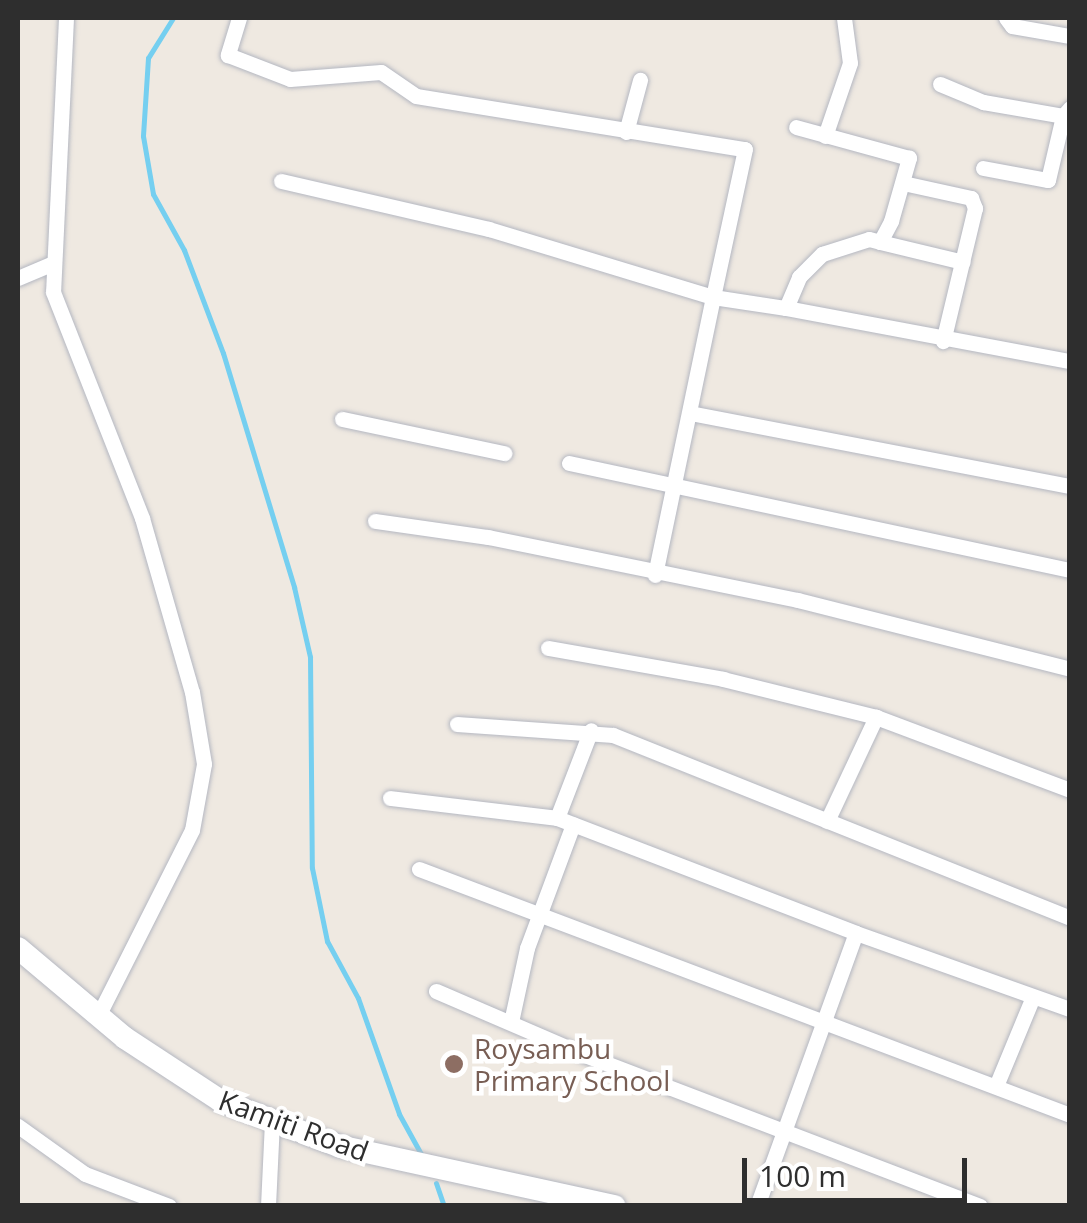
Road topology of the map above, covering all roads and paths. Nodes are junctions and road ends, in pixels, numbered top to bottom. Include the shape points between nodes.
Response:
1 (66, 18) edge
2 (239, 18) edge
3 (844, 18) edge
4 (1006, 18) edge
5 (1070, 36) edge
6 (640, 80) dead end
7 (940, 84) dead end
8 (1066, 112) edge
9 (796, 128) dead end
10 (626, 132) junction
11 (825, 136) junction
12 (983, 168) dead end
13 (280, 181) dead end
14 (902, 183) junction
15 (880, 242) junction
16 (964, 262) junction
17 (52, 264) junction
18 (18, 278) edge
19 (713, 297) junction
20 (786, 308) junction
21 (943, 341) junction
22 (1070, 361) edge
23 (690, 413) junction
24 (342, 419) dead end
25 (504, 452) dead end
26 (569, 463) dead end
27 (1070, 486) edge
28 (675, 488) junction
29 (375, 521) dead end
30 (1070, 570) edge
31 (655, 574) junction
32 (548, 648) dead end
33 (1070, 669) edge
34 (876, 717) junction
35 (457, 724) dead end
36 (591, 730) junction
37 (1070, 790) edge
38 (390, 798) dead end
39 (557, 818) junction
40 (827, 821) junction
41 (574, 824) junction
42 (419, 869) dead end
43 (540, 911) junction
44 (1070, 918) edge
45 (856, 932) junction
46 (18, 948) edge
47 (436, 992) dead end
48 (1032, 999) junction
49 (1070, 1009) edge
50 (98, 1016) junction
51 (511, 1022) junction
52 (822, 1023) junction
53 (996, 1086) junction
54 (1070, 1115) edge
55 (272, 1122) junction
56 (18, 1126) edge
57 (780, 1131) junction
58 (169, 1206) edge
59 (268, 1206) edge
60 (614, 1206) edge
61 (757, 1206) edge
62 (980, 1206) edge

1 - 17 street via 60,249
2 - 10 street via 228,55 290,80 381,72 416,96
3 - 11 street via 850,63
4 - 5 street via 1012,26
6 - 10 street
7 - 8 street via 960,97
8 - 12 street via 1048,180
9 - 11 street
10 - 19 street via 744,150
11 - 14 street via 909,158
13 - 19 street via 490,230
14 - 15 street
14 - 16 street via 972,198
15 - 16 street
15 - 20 street via 822,254 800,277
16 - 21 street
17 - 18 street
17 - 50 street via 64,331 142,518 192,692 204,764 192,830
19 - 20 street
19 - 23 street
20 - 21 street
21 - 22 street
23 - 27 street
23 - 28 street
24 - 25 street
26 - 28 street
28 - 30 street
28 - 31 street
29 - 31 street via 488,537
31 - 33 street via 798,600
32 - 34 street via 723,679
34 - 37 street
34 - 40 street
35 - 36 street
36 - 39 street
36 - 40 street
38 - 39 street
39 - 41 street
40 - 44 street
41 - 43 street
41 - 45 street
42 - 43 street
43 - 51 street
43 - 52 street
45 - 48 street
45 - 52 street
46 - 50 main road, Kamiti Road
47 - 51 street
48 - 49 street
48 - 53 street
50 - 55 main road, Kamiti Road via 168,1070
51 - 57 street
52 - 53 street
52 - 57 street
53 - 54 street
55 - 59 street
55 - 60 main road, Kamiti Road via 402,1162
56 - 58 street via 86,1174
57 - 61 street
57 - 62 street

